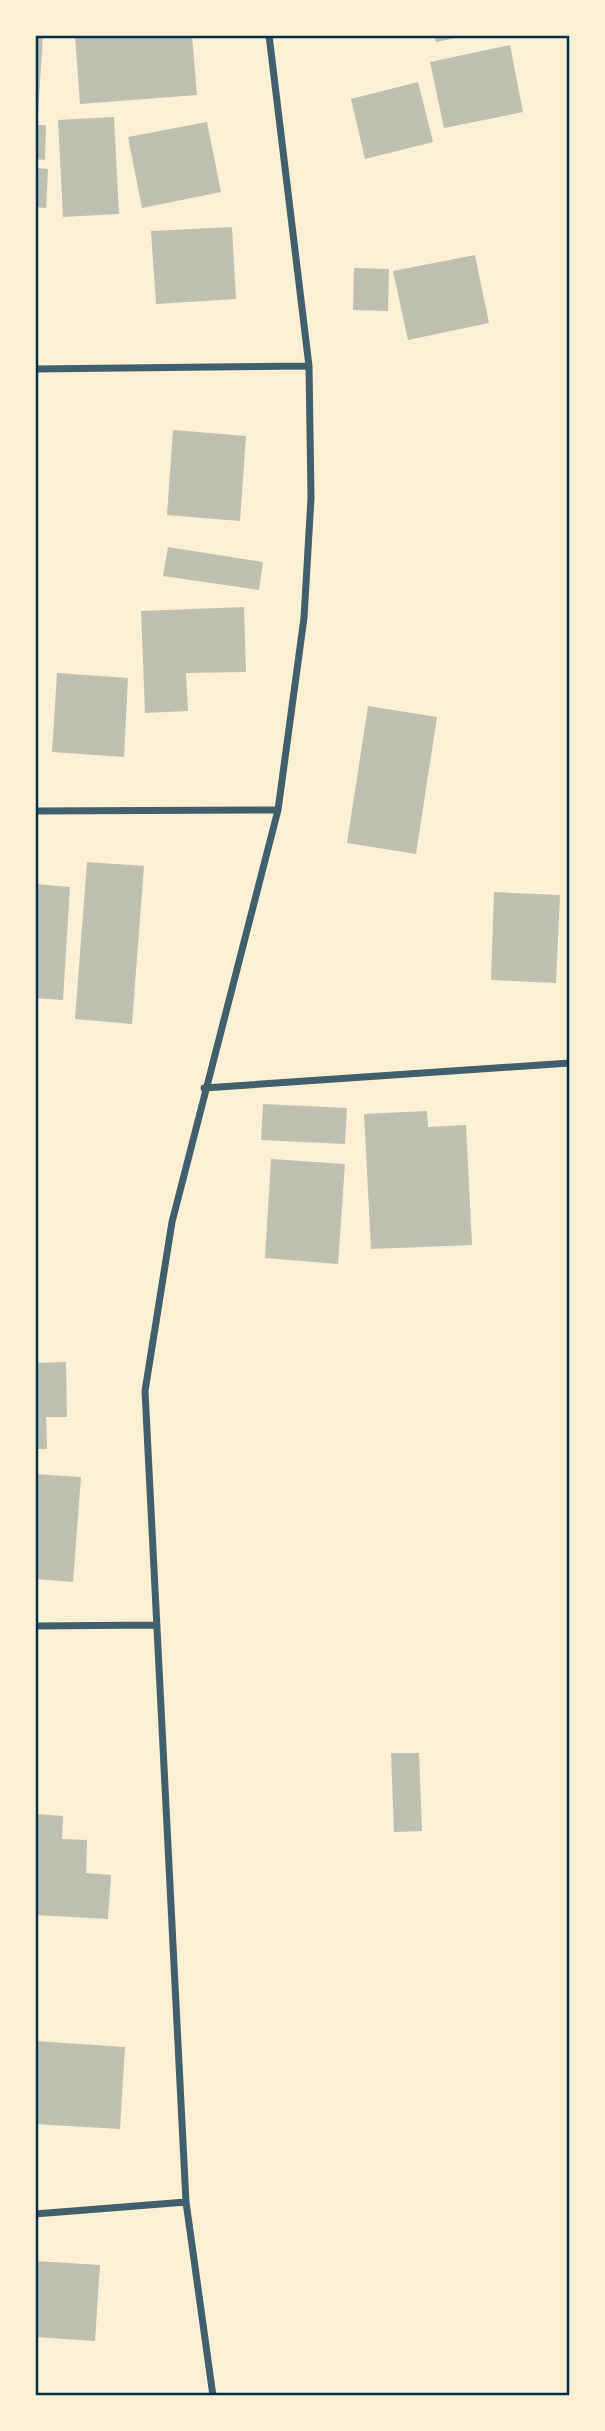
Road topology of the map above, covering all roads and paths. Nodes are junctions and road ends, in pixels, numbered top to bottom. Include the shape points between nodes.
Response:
1 (269, 35) edge
2 (309, 366) junction
3 (35, 369) edge
4 (278, 810) junction
5 (35, 811) edge
6 (570, 1063) edge
7 (204, 1088) junction
8 (157, 1625) junction
9 (35, 1626) edge
10 (186, 2202) junction
11 (35, 2214) edge
12 (213, 2396) edge

1 - 2 street
2 - 3 street
2 - 4 street via 310,498 304,618
4 - 5 street
4 - 7 street
6 - 7 street
7 - 8 street via 172,1222 145,1391
8 - 9 street
8 - 10 street
10 - 11 street
10 - 12 street

